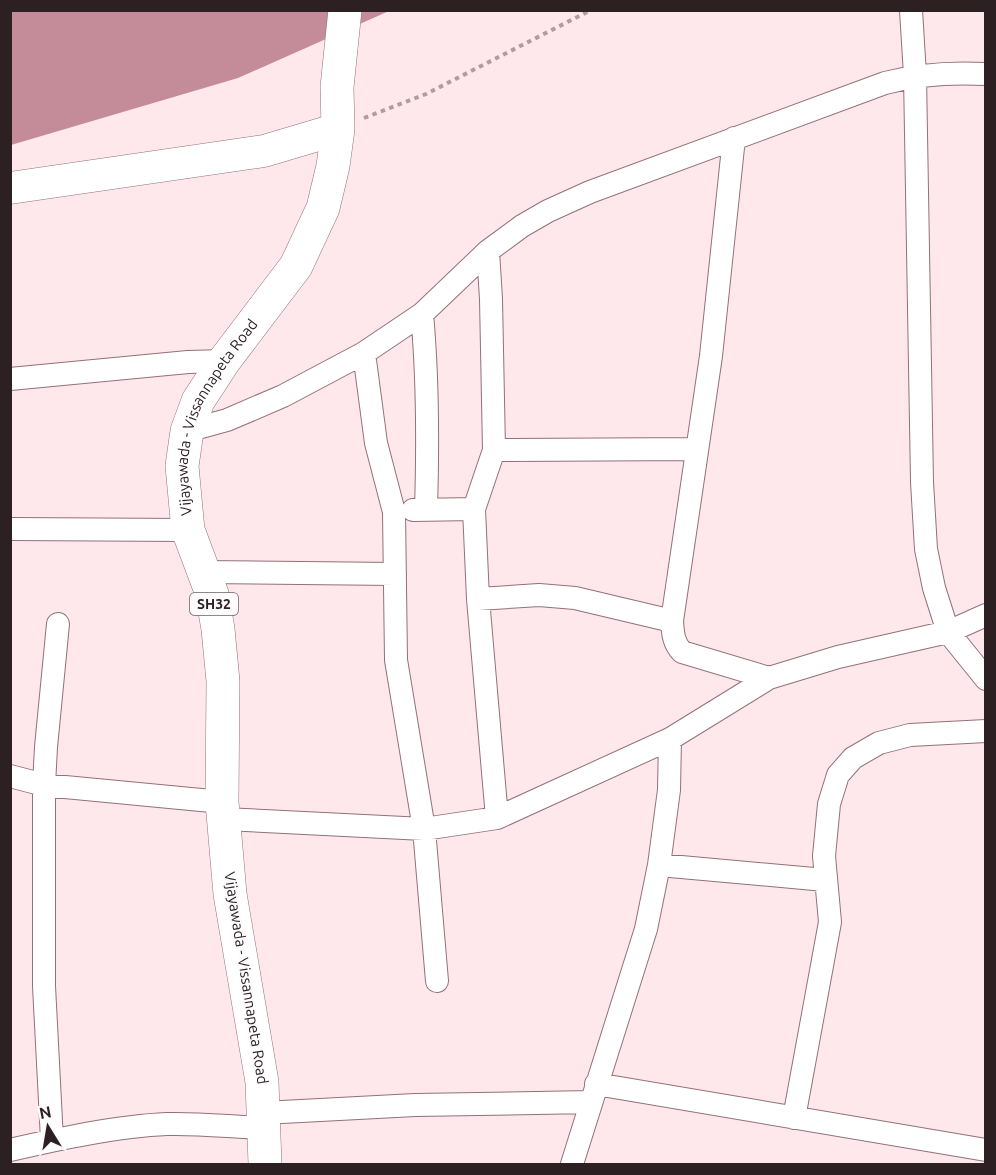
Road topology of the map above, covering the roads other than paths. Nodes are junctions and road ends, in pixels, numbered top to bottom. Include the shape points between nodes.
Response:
1 (345, 10) edge
2 (911, 10) edge
3 (986, 74) edge
4 (915, 75) junction
5 (338, 129) junction
6 (734, 138) junction
7 (10, 188) edge
8 (488, 251) junction
9 (422, 314) junction
10 (364, 353) junction
11 (224, 361) junction
12 (10, 379) edge
13 (187, 431) junction
14 (697, 449) junction
15 (494, 450) junction
16 (426, 509) junction
17 (474, 509) junction
18 (394, 512) junction
19 (10, 528) edge
20 (188, 531) junction
21 (203, 572) junction
22 (395, 574) junction
23 (478, 599) junction
24 (986, 615) edge
25 (672, 621) junction
26 (58, 624) dead end
27 (948, 633) junction
28 (769, 678) junction
29 (986, 679) edge
30 (986, 731) edge
31 (670, 740) junction
32 (10, 776) edge
33 (44, 785) junction
34 (223, 811) junction
35 (497, 818) junction
36 (424, 829) junction
37 (658, 865) junction
38 (825, 880) junction
39 (437, 981) dead end
40 (593, 1093) junction
41 (794, 1118) junction
42 (263, 1120) junction
43 (52, 1140) junction
44 (10, 1150) edge
45 (986, 1150) edge
46 (265, 1164) edge
47 (572, 1164) edge

1 - 5 main road, Vijayawada - Vissannapeta Road / SH32
2 - 4 street
3 - 4 street
4 - 6 street
4 - 27 street via 922,482 926,549
5 - 7 street via 264,151
5 - 11 main road, Vijayawada - Vissannapeta Road / SH32 via 323,208 296,266
6 - 8 street via 548,211
6 - 14 street
8 - 9 street
8 - 15 street
9 - 10 street
9 - 16 street via 428,421
10 - 13 street via 283,396 227,420
10 - 18 street via 376,442
11 - 12 street
11 - 13 main road, Vijayawada - Vissannapeta Road / SH32 via 198,400
13 - 20 main road, Vijayawada - Vissannapeta Road / SH32 via 182,466
14 - 15 street
14 - 25 street
15 - 17 street
16 - 17 street
16 - 18 street
17 - 23 street
18 - 22 street
19 - 20 street
20 - 21 main road, Vijayawada - Vissannapeta Road / SH32
21 - 22 street
21 - 34 main road, Vijayawada - Vissannapeta Road / SH32 via 212,594 223,681
22 - 36 street via 396,660
23 - 25 street via 539,595 576,598
23 - 35 street
24 - 27 street
25 - 28 street via 676,645 682,652
26 - 33 street
27 - 28 street via 838,657
27 - 29 street
28 - 31 street
30 - 38 street via 910,735 879,743 853,758 838,776 829,804
31 - 35 street
31 - 37 street via 669,790
32 - 33 street
33 - 34 street
33 - 43 street via 44,986
34 - 36 street
34 - 42 main road, Vijayawada - Vissannapeta Road / SH32 via 230,894 262,1082
35 - 36 street
36 - 39 street
37 - 38 street
37 - 40 street via 646,929
38 - 41 street via 830,922
40 - 41 street
40 - 42 street
40 - 47 street
41 - 45 street
42 - 43 street via 166,1124
42 - 46 main road, Vijayawada - Vissannapeta Road / SH32
43 - 44 street

